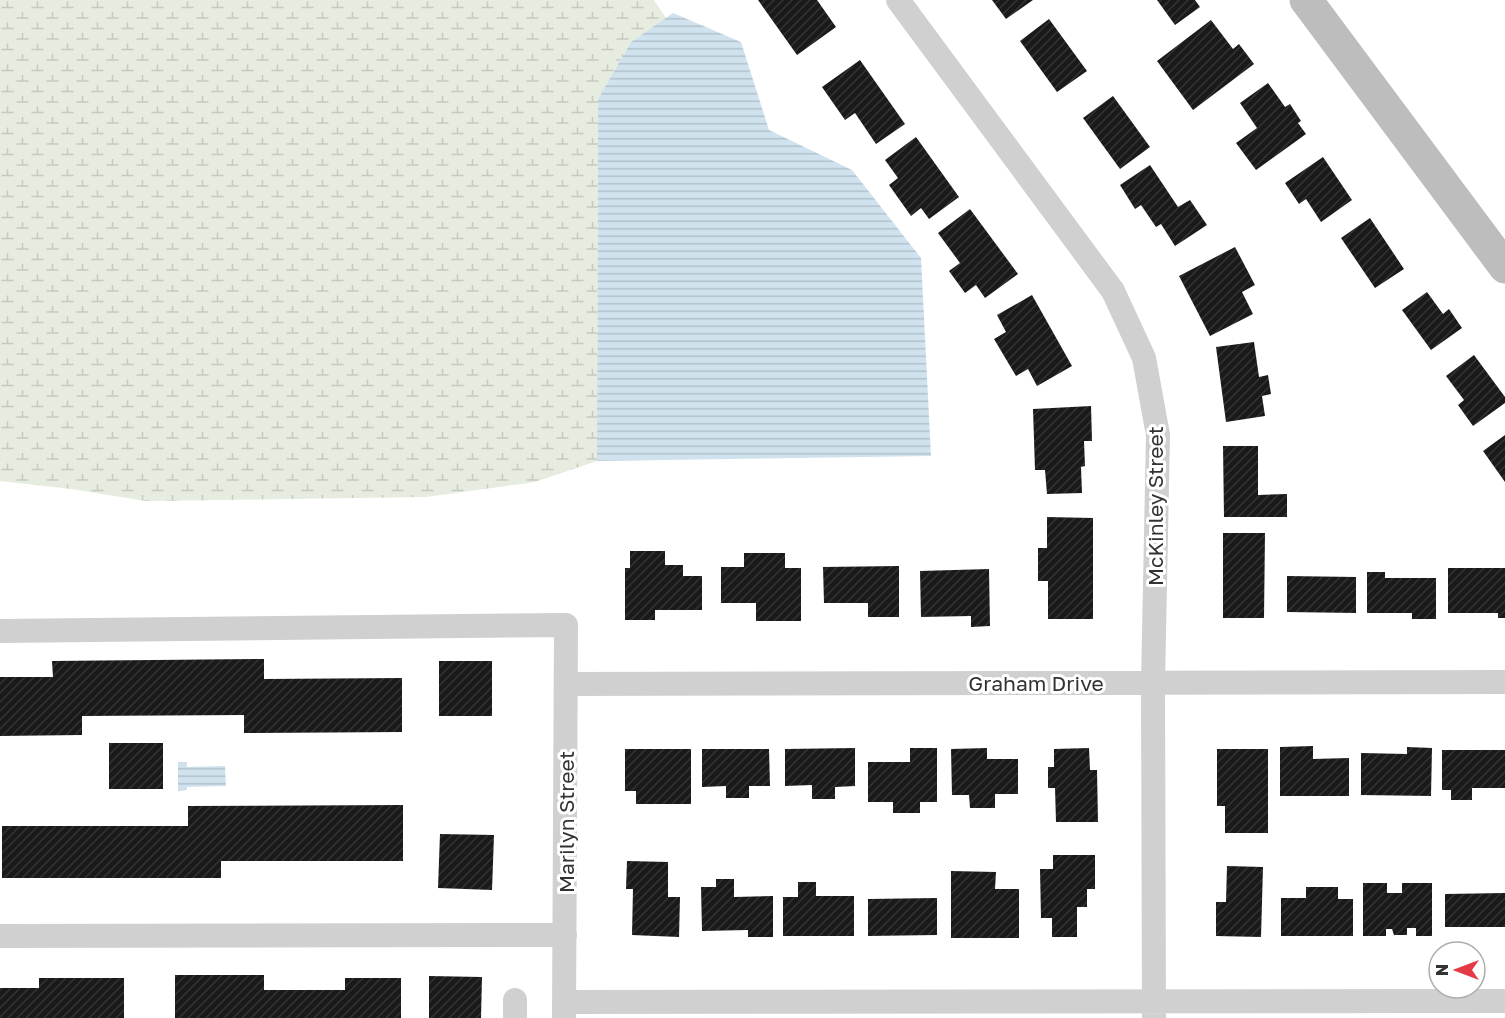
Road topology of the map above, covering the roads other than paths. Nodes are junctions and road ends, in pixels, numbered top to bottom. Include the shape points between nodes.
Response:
1 (898, 0) edge
2 (1306, 0) edge
3 (1505, 267) edge
4 (0, 631) edge
5 (1505, 682) edge
6 (1153, 683) junction
7 (566, 684) junction
8 (565, 935) junction
9 (0, 936) edge
10 (1505, 1001) edge
11 (564, 1010) edge
12 (1154, 1010) edge

1 - 6 street, McKinley Street via 1113,291 1144,358 1158,435
2 - 3 main road
4 - 7 street, Marilyn Street via 566,626
5 - 6 street, Graham Drive
6 - 7 street, Graham Drive
6 - 12 street, McKinley Street
7 - 8 street, Marilyn Street
8 - 9 street
8 - 11 street, Marilyn Street
10 - 12 street
11 - 12 street

